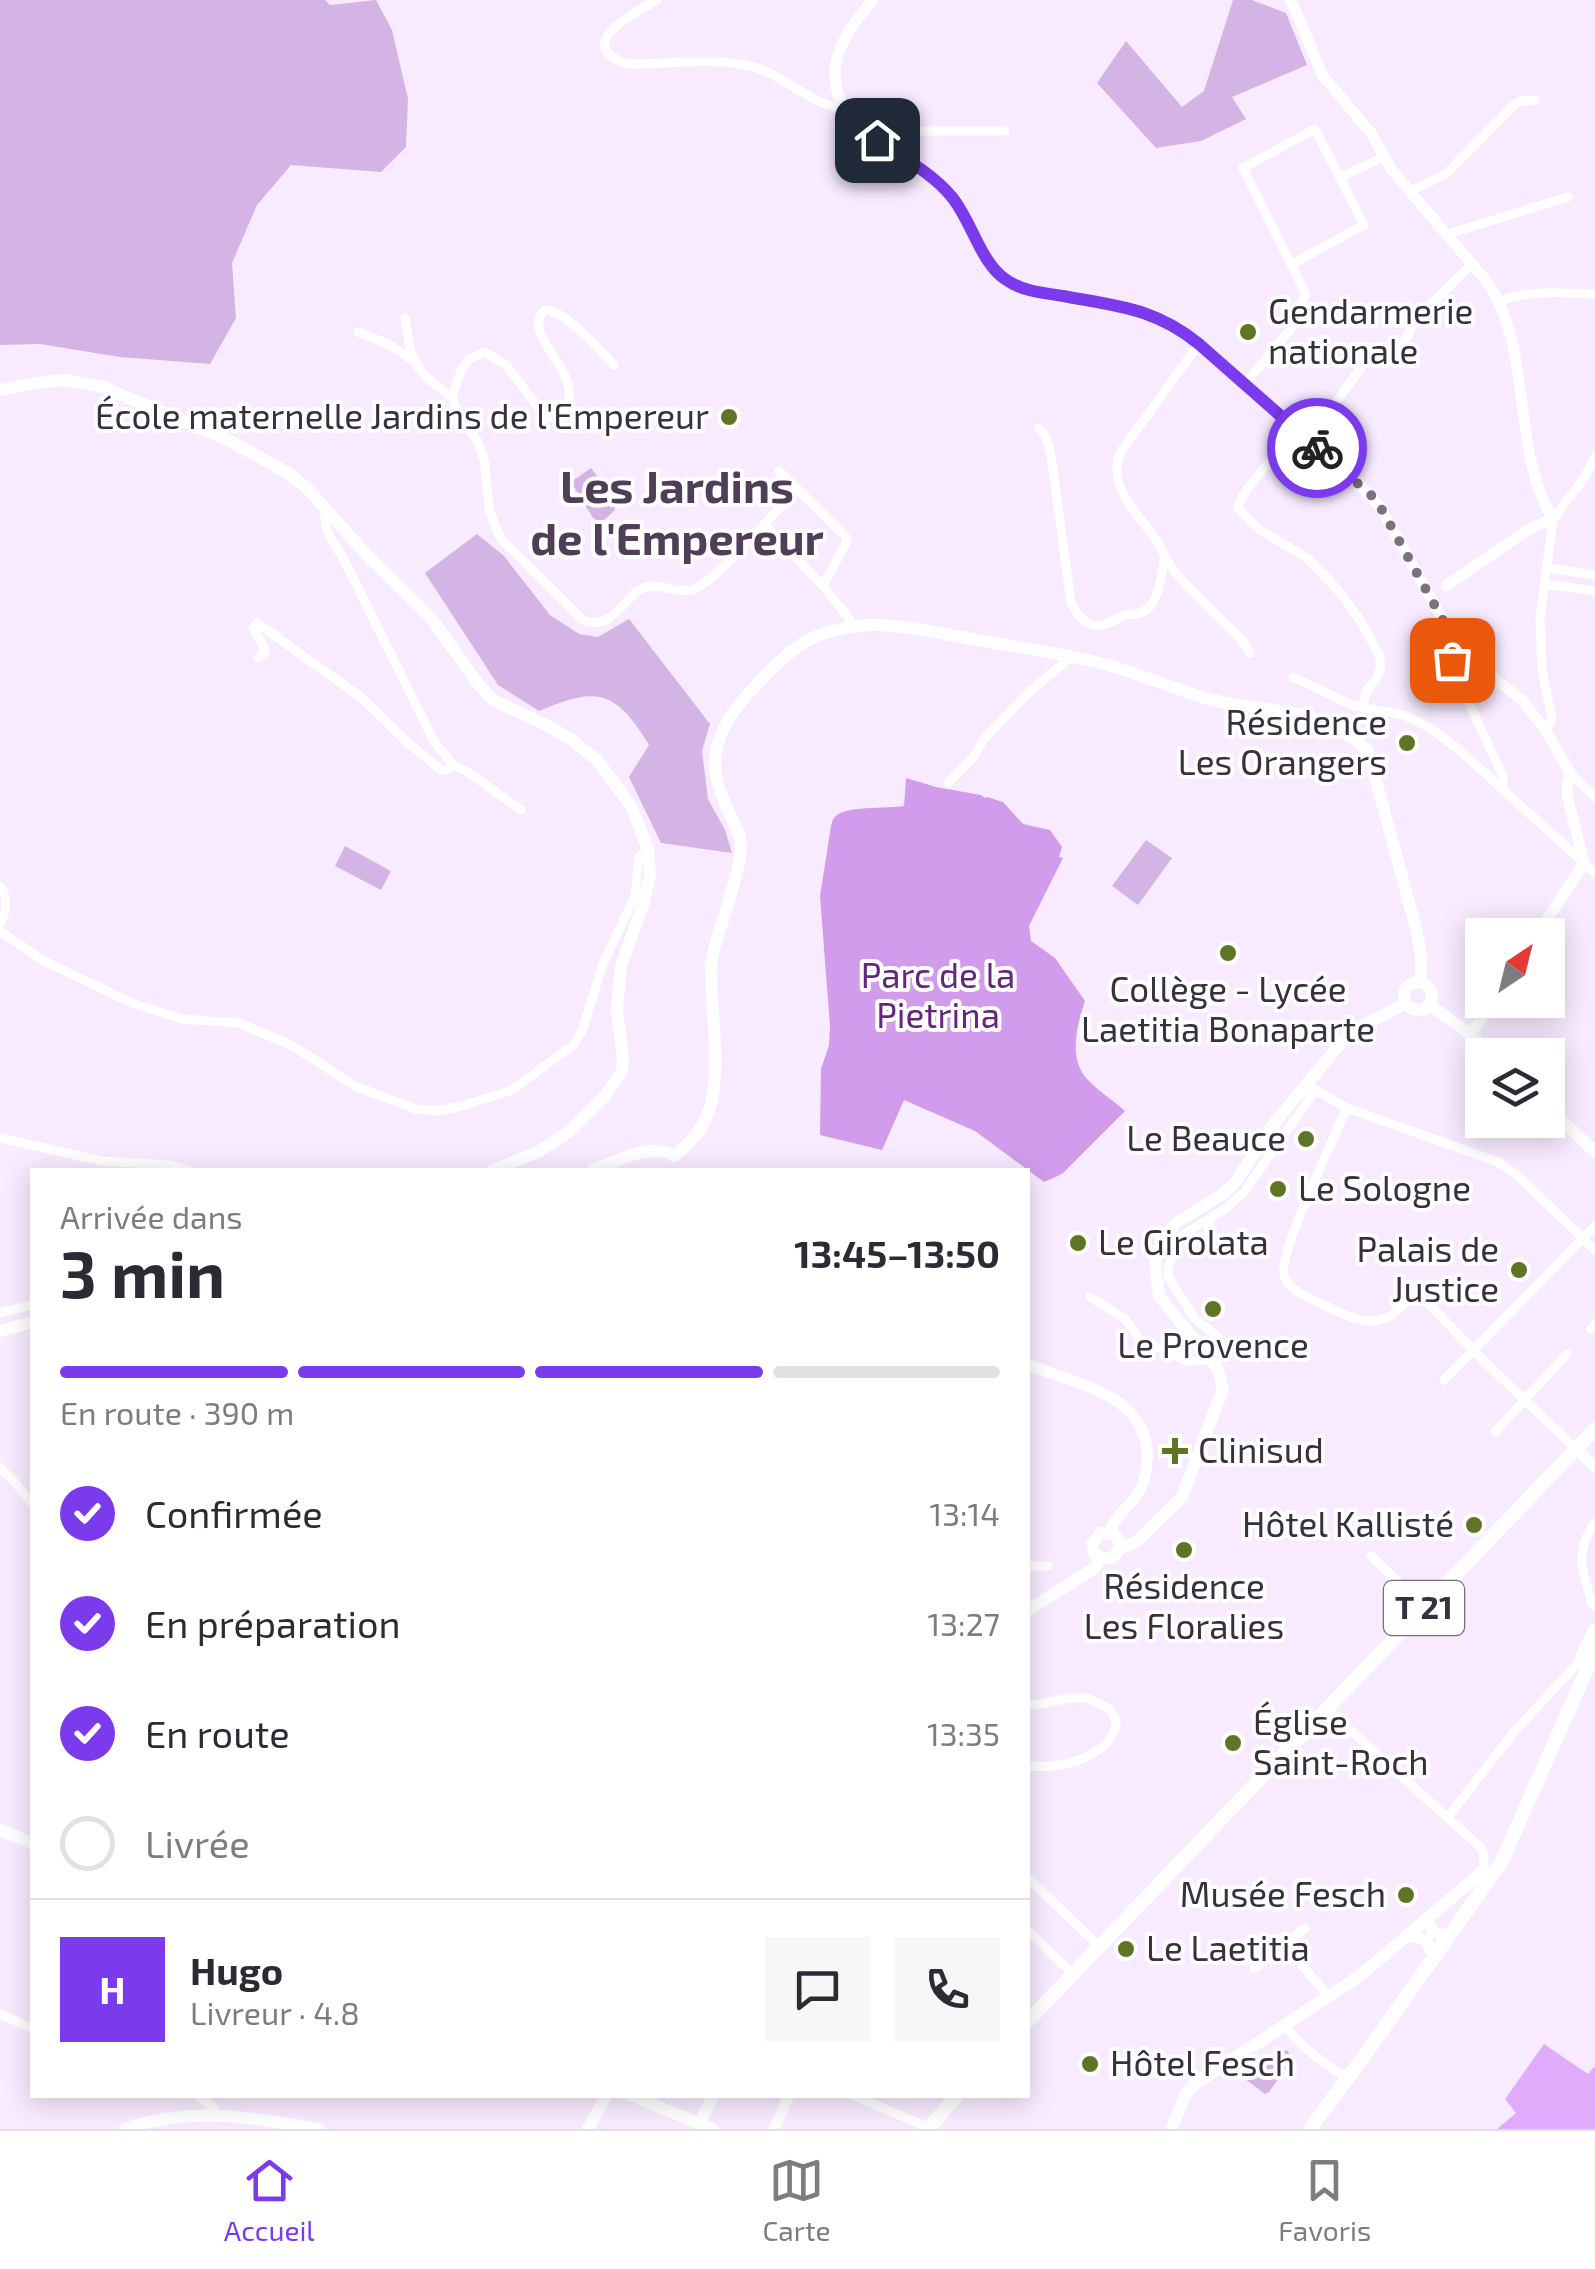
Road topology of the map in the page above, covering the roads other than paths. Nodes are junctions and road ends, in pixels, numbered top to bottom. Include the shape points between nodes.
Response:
1 (657, 0) edge
2 (873, 0) edge
3 (1291, 0) edge
4 (1535, 100) dead end
5 (845, 108) junction
6 (1006, 131) dead end
7 (877, 140) junction
8 (1384, 157) junction
9 (1340, 177) junction
10 (1409, 192) junction
11 (1568, 197) dead end
12 (1448, 234) junction
13 (1292, 264) junction
14 (1472, 264) junction
15 (1595, 294) edge
16 (1500, 302) junction
17 (405, 318) dead end
18 (358, 332) dead end
19 (1199, 344) junction
20 (411, 359) junction
21 (614, 365) dead end
22 (1244, 384) junction
23 (0, 390) edge
24 (452, 397) junction
25 (1040, 428) dead end
26 (1298, 432) junction
27 (1310, 441) junction
28 (1595, 457) edge
29 (779, 471) dead end
30 (1584, 478) junction
31 (1595, 483) edge
32 (797, 488) junction
33 (325, 510) junction
34 (1553, 520) junction
35 (764, 524) junction
36 (1165, 557) junction
37 (1548, 568) junction
38 (1595, 575) edge
39 (1544, 584) junction
40 (823, 586) junction
41 (1446, 586) joint
42 (1595, 592) edge
43 (1429, 596) junction
44 (855, 626) junction
45 (1456, 644) junction
46 (1250, 653) dead end
47 (1072, 656) junction
48 (258, 658) dead end
49 (1293, 676) dead end
50 (1362, 708) junction
51 (1546, 731) junction
52 (453, 765) junction
53 (1571, 774) junction
54 (948, 783) dead end
55 (1503, 789) junction
56 (1595, 796) edge
57 (521, 810) dead end
58 (648, 848) junction
59 (1584, 863) junction
60 (1595, 872) edge
61 (0, 886) edge
62 (1548, 918) edge
63 (0, 928) edge
64 (1420, 982) junction
65 (1406, 1003) junction
66 (1430, 1005) junction
67 (1482, 1018) edge
68 (1470, 1034) junction
69 (1474, 1038) edge
70 (1307, 1091) junction
71 (1346, 1108) junction
72 (1565, 1123) edge
73 (0, 1138) edge
74 (1595, 1152) edge
75 (677, 1163) edge
76 (181, 1168) edge
77 (498, 1168) edge
78 (599, 1168) edge
79 (1211, 1217) junction
80 (1595, 1226) edge
81 (1584, 1238) junction
82 (1214, 1250) dead end
83 (1595, 1250) edge
84 (1090, 1297) dead end
85 (30, 1306) edge
86 (0, 1313) edge
87 (30, 1323) edge
88 (0, 1331) edge
89 (1218, 1337) dead end
90 (1474, 1351) junction
91 (1567, 1354) dead end
92 (1209, 1359) junction
93 (1030, 1365) edge
94 (1444, 1380) dead end
95 (1524, 1400) junction
96 (1595, 1429) edge
97 (1495, 1432) dead end
98 (1576, 1449) junction
99 (1595, 1467) edge
100 (0, 1468) edge
101 (30, 1501) edge
102 (1595, 1523) edge
103 (1110, 1532) junction
104 (1120, 1548) junction
105 (1370, 1556) dead end
106 (1101, 1558) junction
107 (1030, 1566) edge
108 (1048, 1566) dead end
109 (1595, 1606) edge
110 (1424, 1607) junction
111 (1030, 1609) edge
112 (1595, 1631) edge
113 (1595, 1651) edge
114 (1579, 1662) junction
115 (1030, 1705) edge
116 (1326, 1708) junction
117 (1030, 1766) edge
118 (1448, 1817) junction
119 (0, 1830) edge
120 (30, 1842) edge
121 (1484, 1870) junction
122 (1030, 1880) edge
123 (1427, 1919) junction
124 (1304, 1928) dead end
125 (1030, 1933) edge
126 (1408, 1934) junction
127 (1448, 1936) junction
128 (1284, 1944) junction
129 (1100, 1947) junction
130 (1434, 1956) junction
131 (1254, 1968) dead end
132 (1074, 1975) junction
133 (1329, 1997) junction
134 (0, 2014) edge
135 (1030, 2019) edge
136 (1285, 2024) junction
137 (30, 2027) edge
138 (1348, 2078) junction
139 (200, 2098) edge
140 (604, 2098) edge
141 (637, 2098) edge
142 (712, 2098) edge
143 (789, 2098) edge
144 (859, 2098) edge
145 (955, 2098) edge
146 (215, 2114) junction
147 (707, 2126) edge
148 (930, 2128) edge
149 (125, 2129) edge
150 (320, 2129) edge
151 (588, 2129) edge
152 (774, 2129) edge
153 (1171, 2129) edge
154 (1310, 2129) edge

1 - 5 street via 611,29 606,43 614,59 755,67 826,106
2 - 5 street via 841,42 836,85
3 - 8 street via 1323,76
4 - 10 street via 1514,106 1446,174
5 - 7 street
6 - 7 street via 887,131
7 - 19 street via 949,194 1002,278 1150,314
8 - 9 street
8 - 10 street
9 - 13 street via 1364,225
9 - 13 street via 1315,129 1243,168
10 - 12 street
11 - 12 street
12 - 14 street
13 - 22 street via 1306,294 1294,324
14 - 16 street
14 - 27 street via 1413,322 1385,362 1364,363
15 - 16 street via 1543,291
16 - 34 street via 1527,446
17 - 20 street
18 - 20 street
19 - 22 street
19 - 36 street via 1116,468 1121,491
20 - 24 street
21 - 24 street via 566,319 545,310 538,320 541,333 571,393 563,412 545,416 506,366 486,352 469,359
22 - 26 street
23 - 33 main road via 65,380 103,387 266,459
24 - 35 street via 478,442 489,509 502,540 591,624 607,620 641,588 704,586
25 - 36 street via 1077,614 1108,627 1126,614 1147,612
26 - 27 street
26 - 50 street via 1238,508 1258,529 1307,558 1360,620 1382,667
27 - 43 street via 1372,496
28 - 30 street
29 - 32 street
30 - 31 street
30 - 34 street
32 - 35 street
32 - 40 street via 847,541
33 - 52 street via 327,533 434,741
33 - 58 main road via 431,618 493,700 597,760 632,806
34 - 37 street
34 - 41 street
35 - 40 street
36 - 46 street
37 - 38 street
37 - 39 street
39 - 42 street
39 - 51 street via 1542,670 1552,719
40 - 44 street
41 - 43 street
43 - 45 street
44 - 47 main road via 921,630
44 - 75 main road via 796,649 740,704 714,754 716,782 740,836 740,855 711,964 710,1110
45 - 51 street via 1522,700
45 - 55 street via 1457,678 1504,776
47 - 54 street via 1016,706
47 - 64 main road via 1204,698 1331,724 1368,751 1417,932
48 - 52 street via 265,650 257,624 362,698 441,770
49 - 50 street
50 - 55 street via 1428,727
51 - 53 street
52 - 57 street
53 - 56 street
53 - 59 street via 1567,795
55 - 59 street
58 - 63 street via 573,1045 512,1090 438,1111 358,1088 291,1046 239,1024 182,1019 132,1003 44,961
58 - 77 main road via 650,875 616,1010 622,1070 606,1096 568,1132
59 - 60 street
59 - 62 street
61 - 63 street via 7,902
64 - 65 main road via 1408,986
64 - 66 main road via 1432,991
65 - 66 main road via 1416,1010
65 - 70 main road via 1346,1038
66 - 68 main road
67 - 68 street
68 - 69 main road
70 - 71 street
70 - 79 street via 1244,1192
70 - 92 main road via 1272,1126 1235,1183 1176,1223 1162,1241 1155,1262 1159,1296
71 - 81 street via 1498,1162
71 - 90 street via 1296,1226 1284,1278 1350,1318 1384,1319 1416,1294
72 - 74 main road
73 - 76 street via 102,1161
75 - 78 main road via 666,1150 654,1149
79 - 82 street via 1207,1238
79 - 89 street via 1181,1236 1168,1267 1195,1319
80 - 81 street
81 - 83 street
81 - 90 street
84 - 92 street via 1125,1319 1139,1339 1189,1362
85 - 86 street
87 - 88 main road
90 - 94 street
90 - 95 street
91 - 95 street
92 - 104 main road via 1223,1389 1188,1485 1174,1507
93 - 103 street via 1092,1388 1137,1418 1148,1459 1142,1486
95 - 97 street
95 - 98 street
96 - 98 main road, T 21
98 - 99 street
98 - 110 main road, T 21
100 - 101 street
102 - 109 street via 1582,1546 1581,1567
103 - 104 main road
103 - 106 main road via 1094,1539
104 - 106 main road via 1113,1558
105 - 110 street
106 - 111 main road
107 - 108 street
110 - 116 main road, T 21
112 - 114 main road
113 - 127 main road via 1502,1860
114 - 118 street
114 - 121 main road
115 - 117 street via 1086,1698 1109,1708 1116,1723 1113,1735 1091,1755
116 - 118 street
116 - 129 main road, T 21
118 - 121 street via 1480,1846
119 - 120 main road
121 - 123 main road
122 - 129 street
123 - 126 main road
123 - 127 main road via 1433,1932
124 - 128 street
125 - 132 street
126 - 130 main road via 1426,1940
126 - 133 main road
127 - 130 main road
128 - 131 street
128 - 133 street
129 - 132 main road, T 21
130 - 138 main road
132 - 135 main road, T 21
133 - 136 main road
134 - 137 street
136 - 138 street via 1304,2047
136 - 153 main road via 1192,2086
138 - 154 main road
139 - 146 street
140 - 151 main road
141 - 147 main road
142 - 147 main road
143 - 152 street
144 - 148 street
145 - 148 main road
146 - 149 main road
146 - 150 main road

